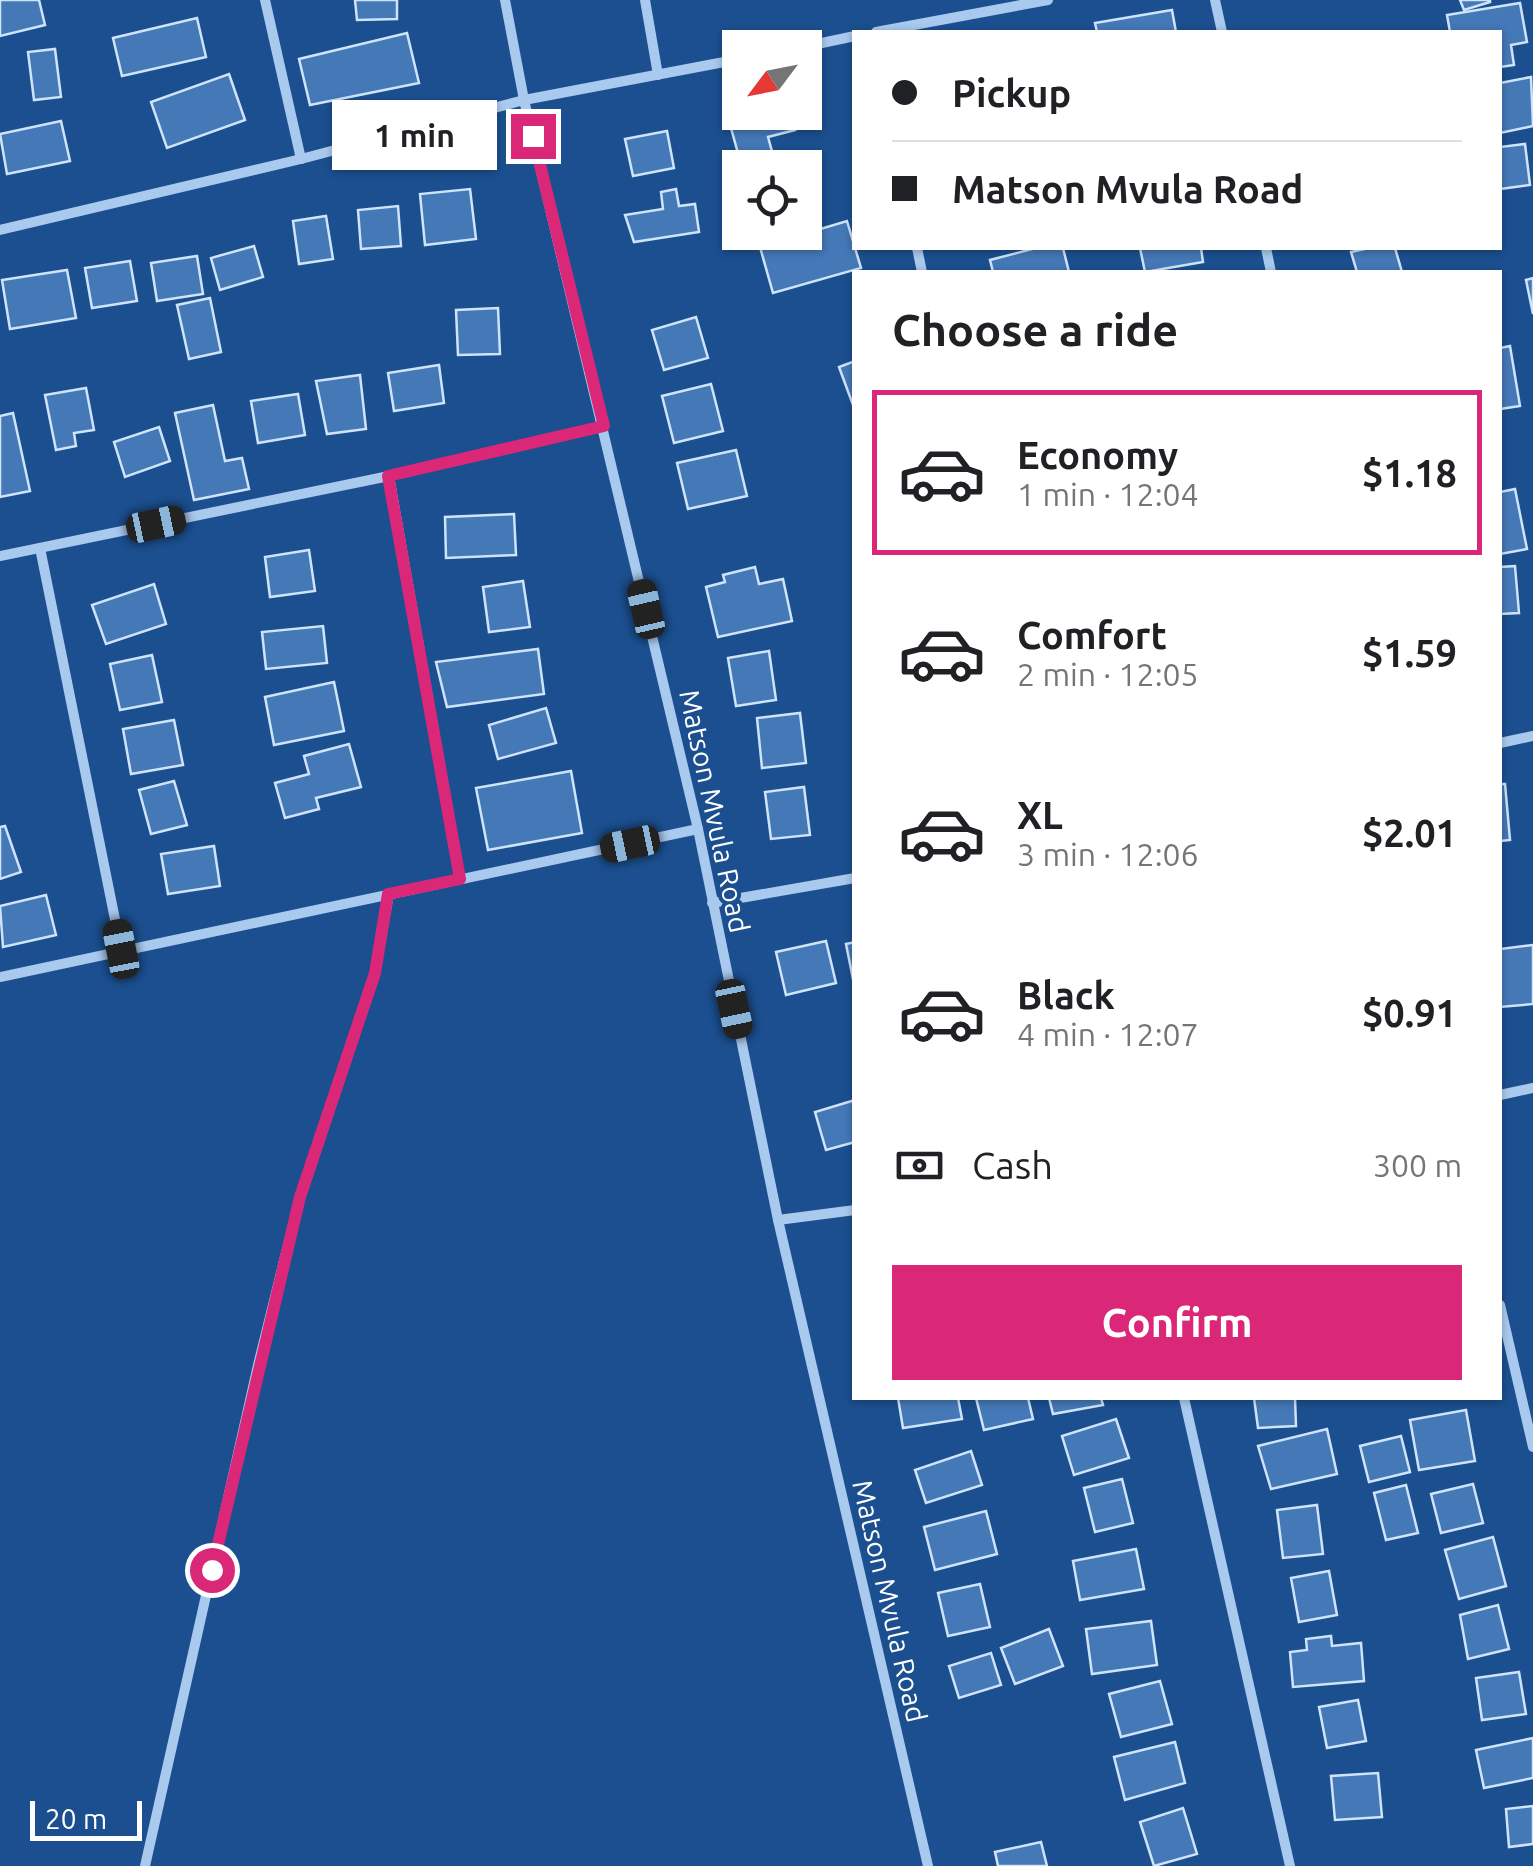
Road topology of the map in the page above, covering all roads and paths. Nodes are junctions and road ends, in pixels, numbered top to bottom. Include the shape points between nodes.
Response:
1 (264, 0) edge
2 (504, 0) edge
3 (644, 0) edge
4 (1048, 0) edge
5 (1215, 0) edge
6 (887, 30) edge
7 (1222, 30) edge
8 (852, 37) edge
9 (822, 43) edge
10 (722, 62) edge
11 (658, 74) junction
12 (524, 100) junction
13 (301, 159) junction
14 (0, 230) edge
15 (604, 426) junction
16 (388, 476) junction
17 (40, 548) junction
18 (0, 556) edge
19 (1533, 736) edge
20 (1502, 743) edge
21 (698, 829) junction
22 (460, 879) junction
23 (852, 879) edge
24 (388, 894) junction
25 (712, 903) junction
26 (121, 949) junction
27 (0, 977) edge
28 (1533, 1088) edge
29 (1502, 1095) edge
30 (852, 1210) edge
31 (778, 1220) junction
32 (1502, 1314) edge
33 (1184, 1400) edge
34 (1533, 1447) edge
35 (145, 1866) edge
36 (928, 1866) edge
37 (1290, 1866) edge

1 - 13 street
2 - 12 street, Matson Mvula Road
3 - 11 street
4 - 6 street
5 - 7 street
8 - 9 street
10 - 11 street
11 - 12 street
12 - 13 street
12 - 15 street, Matson Mvula Road
13 - 14 street
15 - 16 street
15 - 21 street, Matson Mvula Road
16 - 17 street
16 - 22 street
17 - 18 street
17 - 26 street
19 - 20 street
21 - 22 street
21 - 25 street, Matson Mvula Road
22 - 24 street
23 - 25 street
24 - 26 street
24 - 35 street via 375,973 295,1216
25 - 31 street, Matson Mvula Road
26 - 27 street
28 - 29 street
30 - 31 street
31 - 36 street, Matson Mvula Road
32 - 34 street
33 - 37 street

